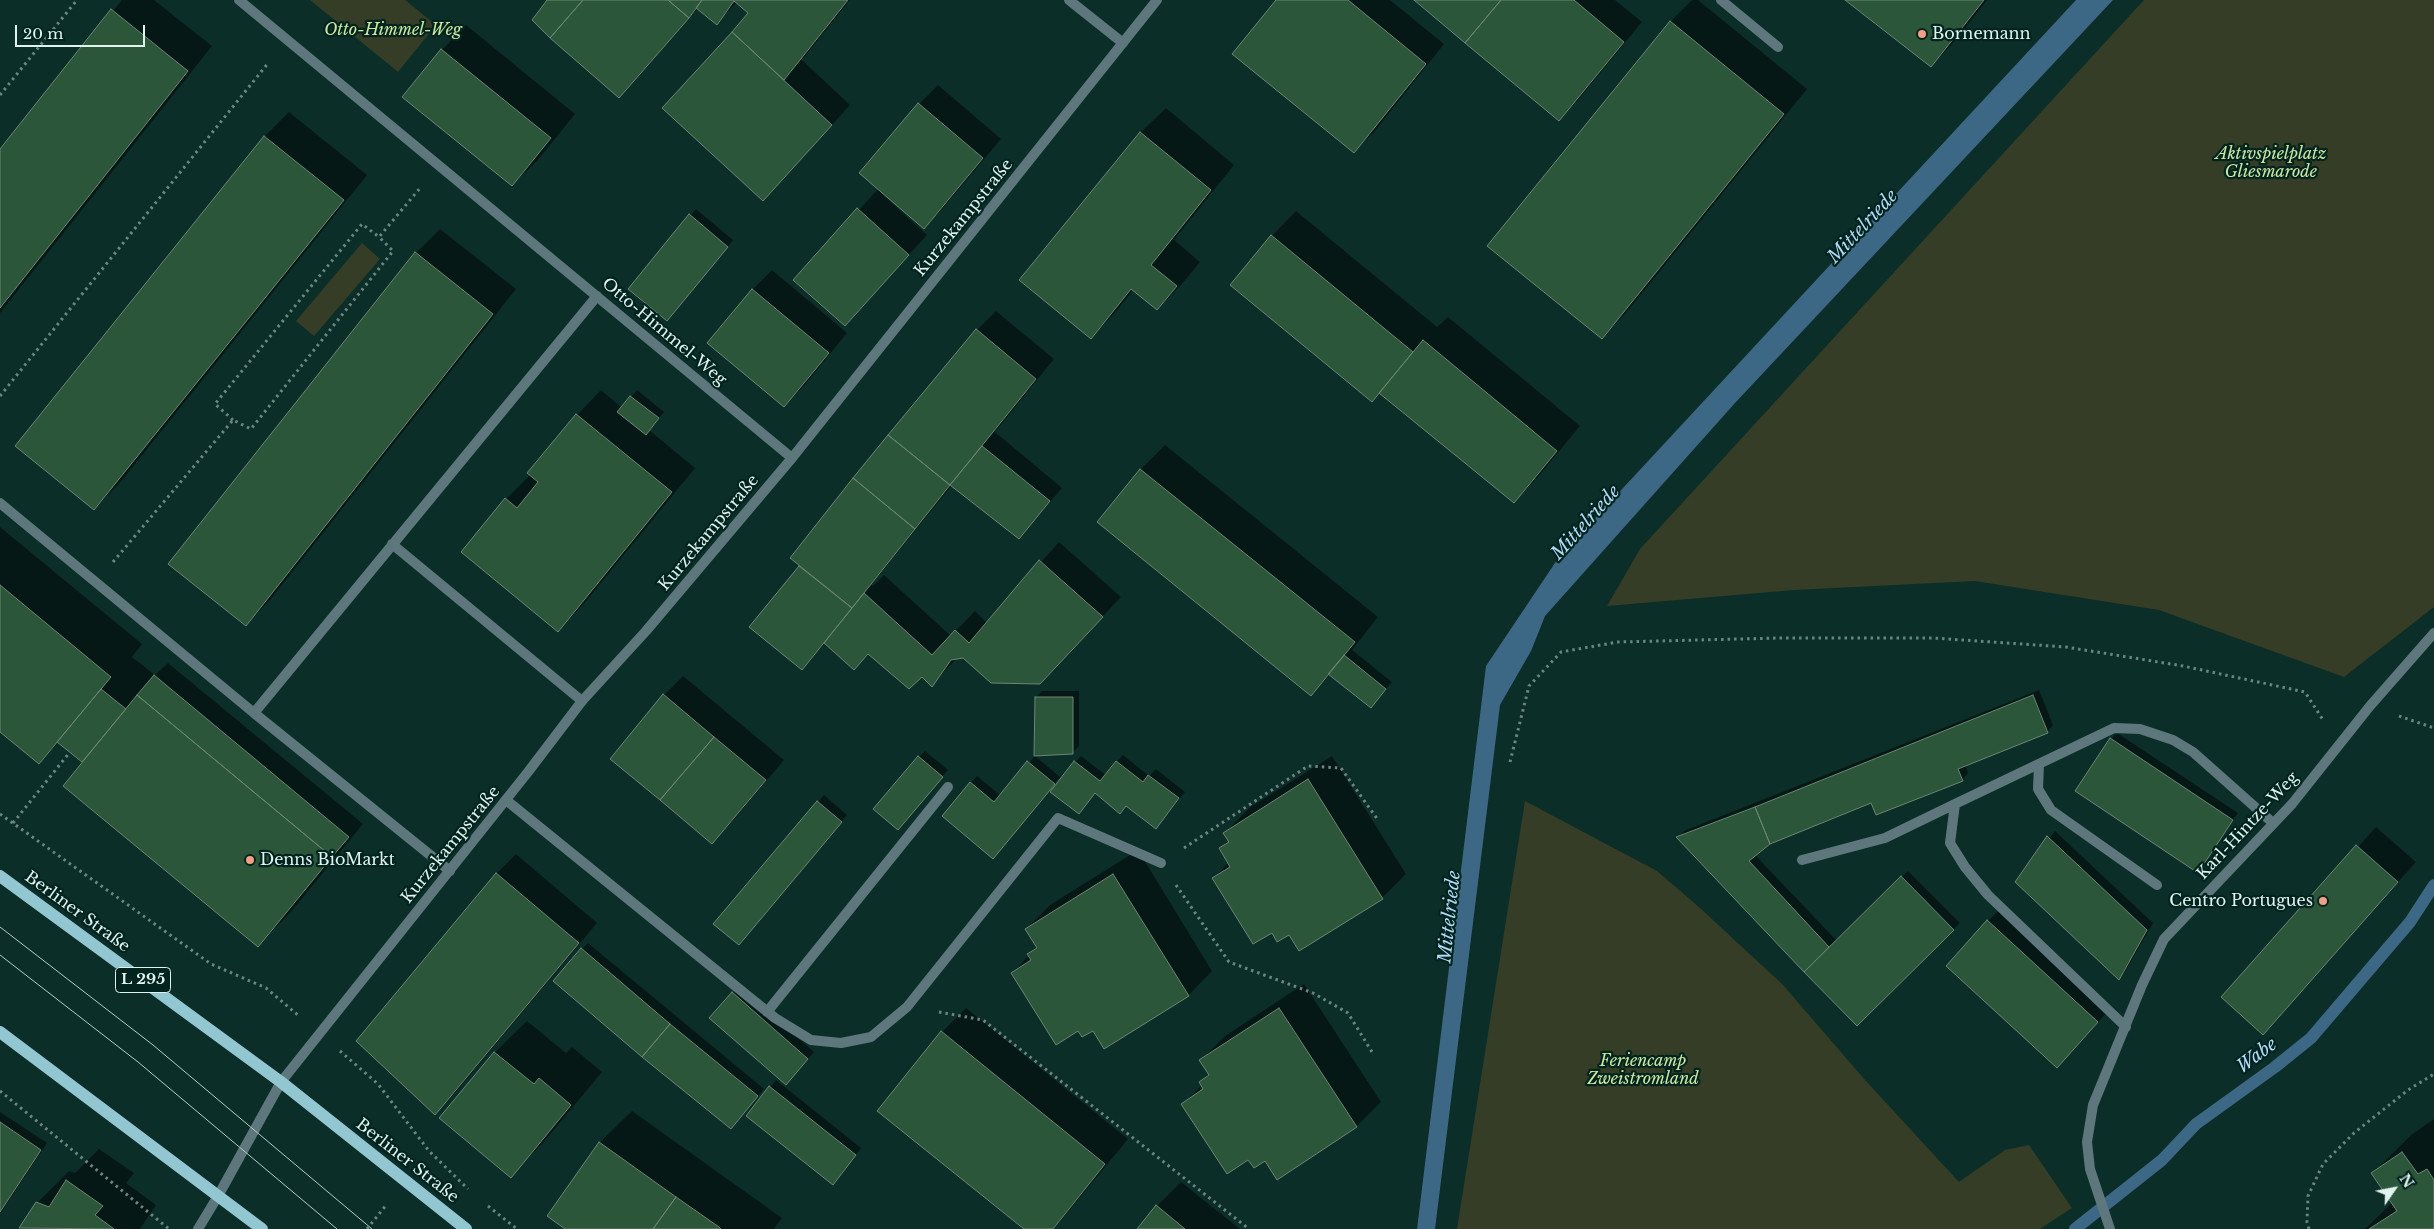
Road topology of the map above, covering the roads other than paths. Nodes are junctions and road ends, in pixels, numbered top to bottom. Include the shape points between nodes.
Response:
1 (238, 0) edge
2 (1069, 0) edge
3 (1157, 0) edge
4 (1721, 0) edge
5 (1123, 43) junction
6 (1778, 47) dead end
7 (597, 296) junction
8 (792, 458) junction
9 (0, 502) edge
10 (392, 544) junction
11 (2434, 633) edge
12 (582, 701) junction
13 (254, 713) junction
14 (2039, 764) junction
15 (948, 787) dead end
16 (506, 800) junction
17 (1955, 804) junction
18 (2273, 823) junction
19 (1802, 860) dead end
20 (1161, 863) road end
21 (450, 871) junction
22 (2, 877) edge
23 (2157, 886) dead end
24 (767, 1012) junction
25 (2126, 1027) junction
26 (0, 1032) edge
27 (280, 1082) junction
28 (218, 1196) junction
29 (198, 1229) edge
30 (262, 1229) edge
31 (466, 1229) edge
32 (2110, 1229) edge

1 - 7 street, Otto-Himmel-Weg
2 - 5 street
3 - 5 street, Kurzekampstraße
4 - 6 street
5 - 8 street, Kurzekampstraße
7 - 8 street, Otto-Himmel-Weg
7 - 10 street
8 - 12 street, Kurzekampstraße via 646,632
9 - 13 street
10 - 12 street
10 - 13 street
11 - 18 street, Karl-Hintze-Weg
12 - 16 street, Kurzekampstraße
13 - 21 street
14 - 17 street
14 - 18 street via 2114,728 2140,729 2173,740 2193,752
14 - 23 street via 2038,789 2051,810
15 - 24 street
16 - 21 street, Kurzekampstraße
16 - 24 street
17 - 19 street via 1885,838
17 - 25 street via 1950,843 1966,867 1988,895
18 - 25 street, Karl-Hintze-Weg via 2164,940
20 - 24 street via 1058,818 907,1007 871,1036 841,1043 811,1040
21 - 27 street, Kurzekampstraße
22 - 27 main road, Berliner Straße / L 295
25 - 32 street, Karl-Hintze-Weg via 2093,1106 2087,1142 2090,1169
26 - 28 main road
27 - 28 street
27 - 31 main road, Berliner Straße / L 295
28 - 29 street
28 - 30 main road

